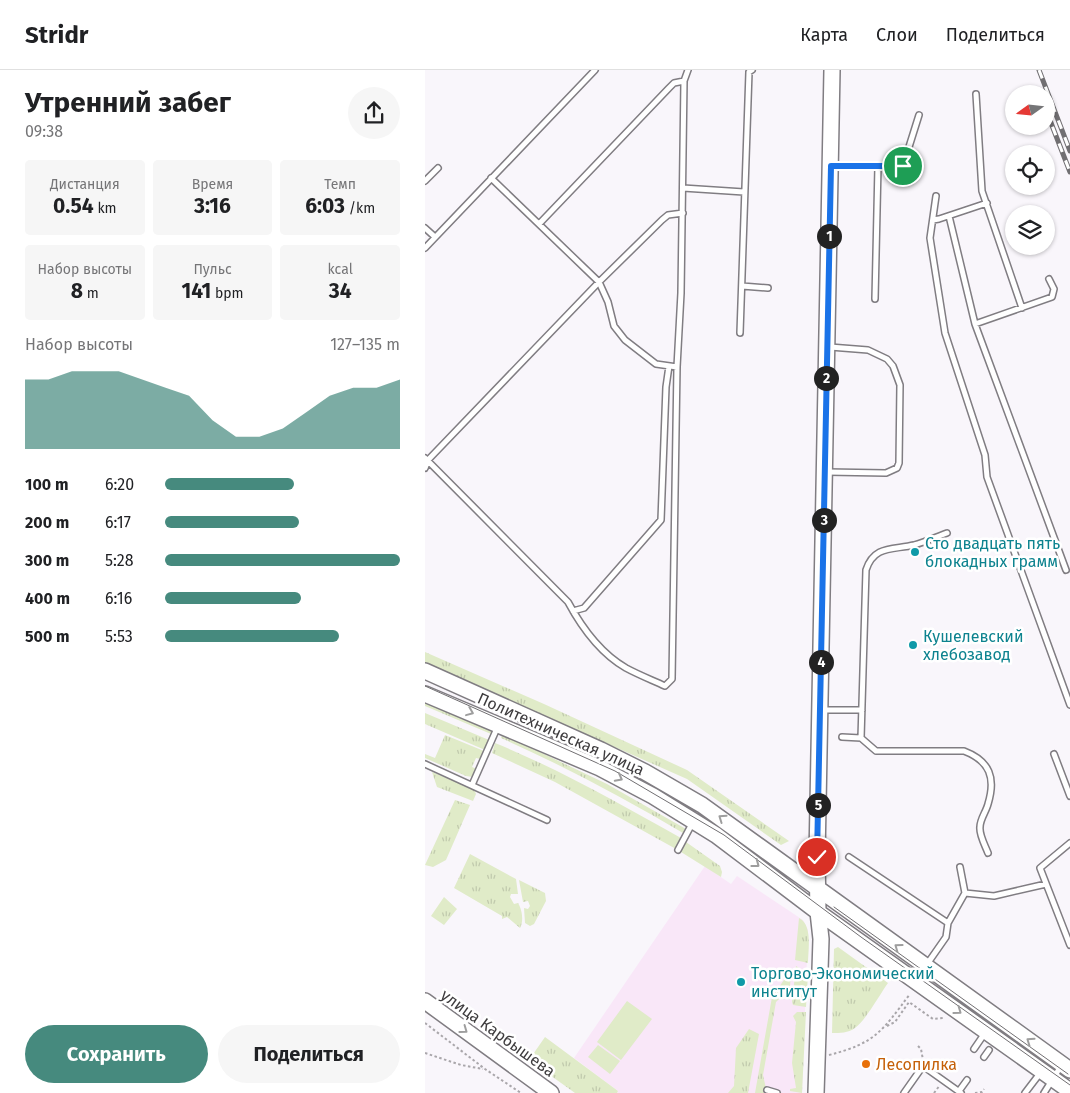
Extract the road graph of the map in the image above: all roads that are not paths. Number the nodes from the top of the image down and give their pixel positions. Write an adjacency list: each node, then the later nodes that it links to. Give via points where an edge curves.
1 (595, 70): 12 (lane)
2 (688, 70): 6 (lane)
3 (752, 70): 15 (lane, via 749,72)
4 (827, 70): 9 (main road)
5 (832, 70): 9 (main road)
6 (685, 81): 14 (lane); 21 (lane, via 669,88)
7 (976, 94): 17 (lane, via 982,191)
8 (919, 115): 10 (lane, via 903,166)
9 (828, 166): 10 (lane); 33 (main road)
10 (878, 166): 29 (lane)
11 (438, 168): 13 (lane)
12 (491, 178): 21 (lane); 23 (lane)
13 (425, 181)
14 (683, 188): 15 (lane); 18 (lane)
15 (744, 192): 27 (lane)
16 (936, 196): 20 (lane)
17 (987, 203): 19 (lane); 30 (lane)
18 (683, 213): 26 (lane, via 668,215); 35 (lane)
19 (949, 216): 20 (lane); 31 (lane)
20 (933, 220): 44 (lane, via 930,238 945,332 985,455 987,477)
21 (539, 224): 26 (lane)
22 (425, 228): 23 (lane)
23 (435, 237): 24 (lane)
24 (425, 248)
25 (1049, 279): 30 (lane, via 1054,289 1052,298)
26 (599, 282): 34 (lane, via 615,326 625,340 656,364); 36 (lane)
27 (742, 286): 28 (lane); 32 (lane)
28 (768, 288)
29 (875, 299)
30 (1023, 308): 31 (lane)
31 (975, 324): 40 (lane)
32 (741, 333)
33 (824, 347): 38 (main road); 38 (lane, via 868,350 887,359 893,366 900,385 899,463 897,468 886,473)
34 (669, 366): 35 (lane); 41 (lane, via 661,520 584,608)
35 (677, 367): 41 (lane, via 672,679 665,686 625,667 597,645)
36 (426, 459): 37 (lane); 41 (lane, via 568,602)
37 (425, 468)
38 (822, 472): 46 (main road)
39 (947, 532): 47 (lane, via 915,544 882,550 868,562)
40 (1066, 570)
41 (573, 611)
42 (425, 671): 63 (main road, Политехническая улица, one-way to 42, via 726,820 645,772)
43 (425, 694): 48 (main road, Политехническая улица, one-way to 48)
44 (1068, 694): 45 (lane)
45 (1070, 705)
46 (817, 709): 47 (lane); 63 (main road)
47 (862, 710): 50 (lane)
48 (499, 724): 53 (lane); 56 (main road, Политехническая улица, one-way to 56, via 600,768)
49 (842, 737): 50 (lane)
50 (861, 738): 59 (lane, via 876,751 964,751 977,756 986,766 992,785 979,828)
51 (1054, 754): 54 (lane)
52 (425, 764): 53 (lane)
53 (472, 785): 55 (lane)
54 (1070, 796)
55 (547, 820)
56 (693, 821): 58 (lane); 65 (main road, Политехническая улица, one-way to 65, via 747,857)
57 (1070, 843): 62 (lane, via 1040,868)
58 (679, 850)
59 (988, 853)
60 (849, 857): 66 (lane)
61 (960, 868): 64 (lane)
62 (1047, 884): 64 (lane, via 995,896); 67 (lane)
63 (814, 886): 65 (main road); 68 (main road, Политехническая улица, one-way to 63)
64 (965, 893): 66 (lane)
65 (818, 912): 69 (main road, Политехническая улица); 83 (main road, via 821,940)
66 (947, 923): 68 (lane, via 946,937)
67 (1070, 946)
68 (925, 967): 69 (lane); 75 (main road, Политехническая улица, one-way to 68)
69 (913, 987): 71 (main road, Политехническая улица, one-way to 71)
70 (425, 1001): 81 (main road, улица Карбышева, one-way to 81)
71 (986, 1032): 72 (lane); 76 (main road, Политехническая улица)
72 (974, 1049)
73 (989, 1050): 74 (lane)
74 (984, 1057)
75 (1066, 1067): 76 (lane)
76 (1047, 1075): 79 (main road, Политехническая улица); 85 (lane); 86 (lane)
77 (967, 1080): 80 (lane)
78 (767, 1090): 82 (lane)
79 (1070, 1091)
80 (960, 1092): 84 (lane, via 923,1066)
81 (551, 1093)
82 (777, 1093)
83 (816, 1093)
84 (904, 1093)
85 (1025, 1093)
86 (1044, 1093)

